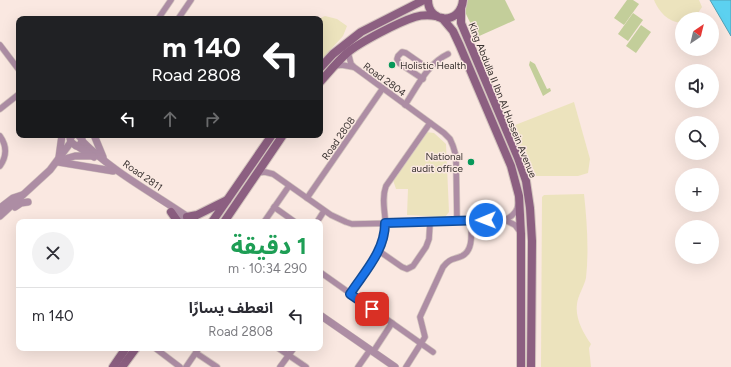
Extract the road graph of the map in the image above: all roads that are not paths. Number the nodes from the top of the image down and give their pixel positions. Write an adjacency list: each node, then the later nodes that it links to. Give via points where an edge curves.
1 (171, 0): 7 (street)
2 (191, 0): 8 (street)
3 (424, 0): 13 (main road, via 361,32)
4 (428, 0): 9 (main road, King Abdulla II Ibn Al Hussein Avenue, via 429,8)
5 (463, 0): 6 (main road, King Abdulla II Ibn Al Hussein Avenue)
6 (461, 9): 9 (main road, via 455,16); 88 (main road, King Abdulla II Ibn Al Hussein Avenue, via 461,23 525,175 528,190 532,241)
7 (160, 16)
8 (180, 16)
9 (439, 17): 11 (main road, via 426,14 414,17); 40 (main road, King Abdulla II Ibn Al Hussein Avenue, via 453,31 460,46 511,166)
10 (0, 45): 14 (street)
11 (348, 52): 15 (main road); 16 (street)
12 (448, 54): 17 (street, Road 2804)
13 (323, 65)
14 (16, 66)
15 (333, 66): 16 (street); 18 (main road)
16 (354, 67): 20 (street, Road 2804)
17 (429, 69): 19 (street, Road 2804); 19 (street, via 406,53 402,52 398,56 399,63)
18 (323, 78)
19 (422, 79): 22 (street, Road 2804)
20 (383, 88): 22 (street, Road 2804); 41 (street, Road 2808)
21 (16, 96): 23 (street)
22 (406, 105): 24 (street, Road 2804)
23 (1, 106)
24 (430, 123): 56 (street, Road 2804, via 450,139 456,156); 59 (street, via 386,186)
25 (0, 136): 35 (street, via 5,146 5,157)
26 (62, 138): 34 (street)
27 (95, 138): 32 (street)
28 (270, 138): 42 (main road)
29 (281, 138): 33 (main road)
30 (76, 139): 31 (street, Road 2811); 32 (street, Road 2811); 34 (street)
31 (93, 156): 34 (street, via 75,156); 36 (street, Road 2811)
32 (105, 160): 49 (street, Road 2811)
33 (266, 160): 37 (main road); 38 (street)
34 (58, 161): 36 (street); 46 (street, via 22,195 13,198)
35 (0, 166)
36 (113, 171): 47 (street, Road 2811)
37 (257, 173): 38 (street); 51 (main road)
38 (273, 174): 39 (street)
39 (289, 186): 41 (street); 44 (street)
40 (519, 196): 55 (street, via 518,209); 60 (main road, King Abdulla II Ibn Al Hussein Avenue)
41 (307, 198): 45 (street)
42 (228, 200): 49 (main road); 50 (main road)
43 (28, 202): 46 (street)
44 (274, 207): 52 (street); 53 (street)
45 (324, 211): 54 (street); 59 (street, via 352,224)
46 (1, 212)
47 (171, 212): 48 (main road); 49 (street, Road 2811)
48 (176, 219)
49 (186, 219)
50 (214, 219)
51 (227, 219)
52 (266, 219)
53 (291, 219)
54 (319, 219)
55 (505, 220): 57 (street); 60 (street, via 515,225)
56 (457, 221): 57 (street); 58 (street)
57 (471, 221): 66 (street, via 469,248 466,253 448,261 420,317 425,337)
58 (430, 222): 59 (street); 61 (street, via 428,245 410,268 402,267)
59 (385, 223): 61 (street, via 385,235)
60 (521, 234): 77 (main road, King Abdulla II Ibn Al Hussein Avenue)
61 (379, 251): 63 (street)
62 (323, 274): 63 (street)
63 (350, 294): 65 (street)
64 (323, 317): 74 (street)
65 (392, 323): 66 (street); 74 (street)
66 (422, 344): 75 (street); 87 (street)
67 (124, 351): 78 (main road)
68 (134, 351): 79 (main road)
69 (159, 351): 80 (street)
70 (197, 351): 81 (street)
71 (199, 351): 82 (street)
72 (283, 351): 76 (street)
73 (292, 351): 76 (street)
74 (371, 351): 85 (street); 86 (street)
75 (433, 352)
76 (289, 355): 83 (street); 84 (street)
77 (521, 366)
78 (113, 367)
79 (122, 367)
80 (180, 367)
81 (186, 367)
82 (217, 367)
83 (280, 367)
84 (306, 367)
85 (358, 367)
86 (394, 367)
87 (406, 367)
88 (531, 367)

